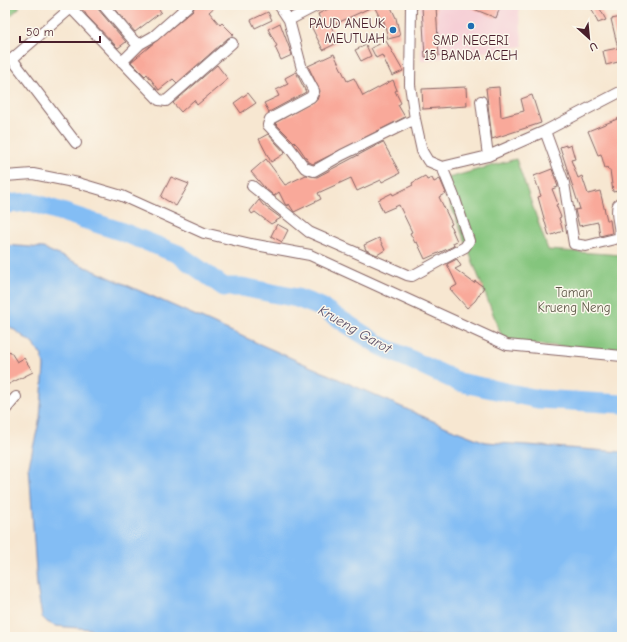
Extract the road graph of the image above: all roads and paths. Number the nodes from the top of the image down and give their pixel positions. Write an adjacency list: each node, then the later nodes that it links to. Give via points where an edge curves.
1 (103, 5): 9 (street, via 134,41)
2 (189, 5): 9 (street, via 154,36)
3 (279, 5): 7 (street)
4 (318, 5): 7 (street)
5 (411, 5): 13 (street, via 410,85)
6 (70, 6): 10 (street); 15 (street, via 12,58)
7 (289, 20): 13 (street, via 302,69 314,91 310,97 270,119 268,125 305,168 314,171)
8 (232, 43): 10 (street, via 166,101 159,100)
9 (140, 44): 10 (street)
10 (122, 62)
11 (622, 91): 14 (street)
12 (481, 102): 16 (street)
13 (416, 119): 17 (street, via 422,152 428,162)
14 (545, 131): 16 (street); 20 (street, via 564,183 574,244 586,246 619,238 616,209)
15 (76, 143)
16 (488, 156): 17 (street)
17 (442, 167): 19 (street, via 456,199 469,241 465,246 412,276 309,232)
18 (5, 176): 21 (street, via 33,174 78,183 122,196 204,233 310,255 507,345)
19 (252, 186)
20 (622, 202)
21 (622, 356)
22 (16, 397): 23 (street)
23 (5, 410)

